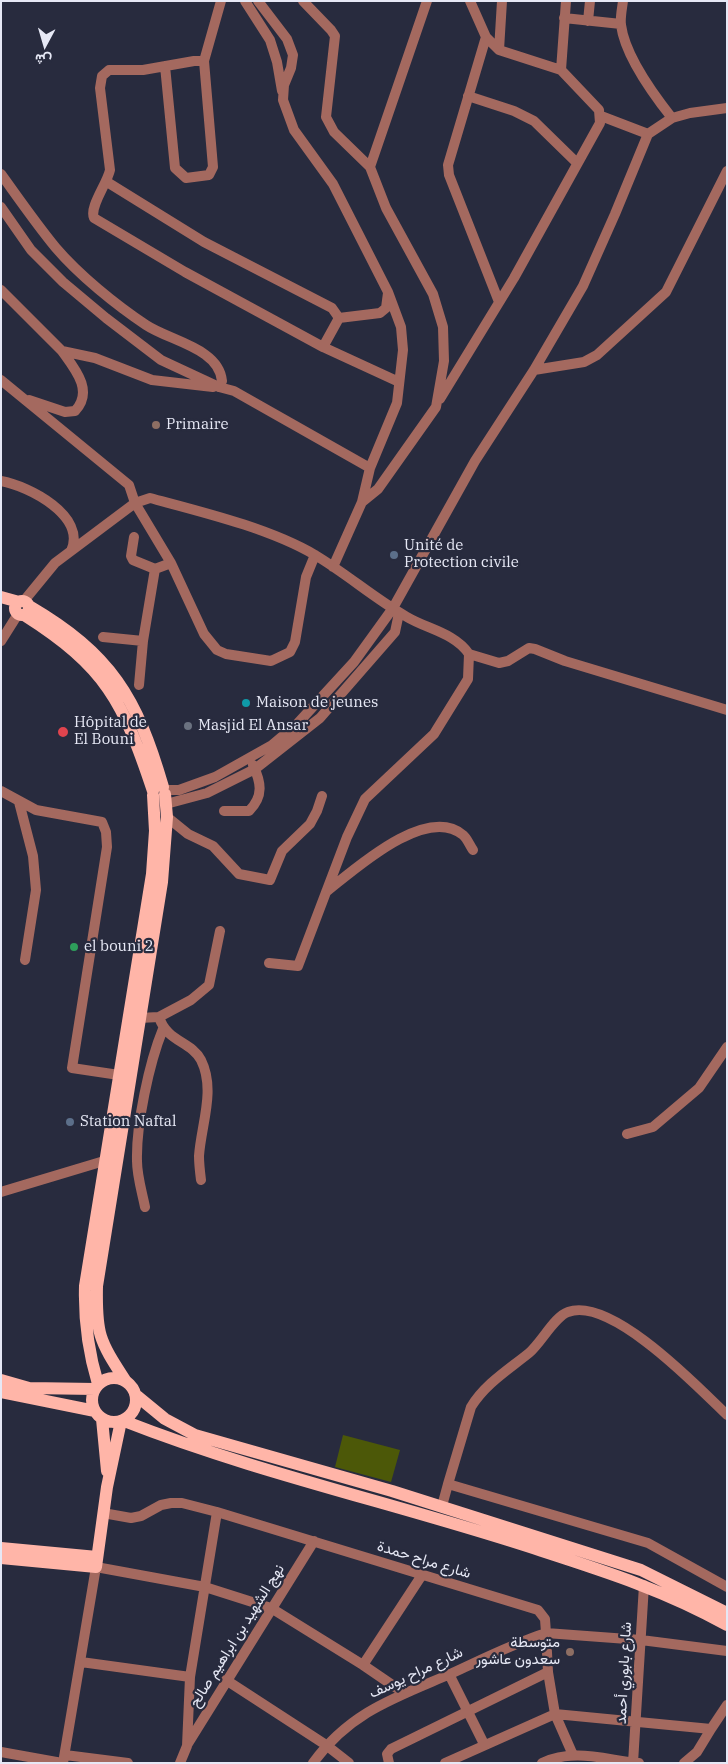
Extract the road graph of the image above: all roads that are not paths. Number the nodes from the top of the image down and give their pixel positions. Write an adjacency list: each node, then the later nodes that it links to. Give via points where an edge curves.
1 (221, 1): 16 (street)
2 (245, 1): 20 (street, via 270,40)
3 (258, 1): 20 (street, via 287,39 293,55)
4 (304, 1): 26 (street, via 335,36 326,117 334,132)
5 (427, 1): 26 (street)
6 (470, 1): 14 (street)
7 (502, 1): 15 (street)
8 (566, 1): 11 (street)
9 (590, 1): 12 (street)
10 (623, 1): 13 (street)
11 (564, 18): 12 (street); 18 (street)
12 (588, 21): 13 (street)
13 (621, 24): 23 (street, via 628,46 652,92)
14 (486, 37): 15 (street); 19 (street)
15 (499, 50): 18 (street)
16 (204, 61): 17 (street); 17 (street, via 213,167 209,176 202,177 186,178 175,168)
17 (165, 66): 29 (street, via 109,70 102,76 100,88 110,170)
18 (561, 70): 22 (street, via 599,110)
19 (468, 96): 25 (street, via 534,121); 33 (street, via 450,154 449,175)
20 (283, 100): 32 (street, via 294,130 333,184)
21 (727, 108): 23 (street)
22 (600, 116): 24 (street); 25 (street, via 600,123)
23 (672, 118): 24 (street)
24 (648, 134): 37 (street, via 583,286)
25 (577, 163): 33 (street)
26 (370, 168): 42 (street, via 386,208 433,294 443,327 444,361)
27 (727, 171): 37 (street, via 666,292 597,355 584,362)
28 (1, 174): 40 (street, via 56,248 76,268 146,325 198,350 217,364 222,381)
29 (107, 182): 34 (street, via 204,242 332,308); 35 (street, via 93,208 94,218)
30 (1, 207): 40 (street, via 31,250 63,282 161,360)
31 (1, 290): 36 (street)
32 (388, 292): 34 (street, via 386,308 380,313); 39 (street, via 401,327)
33 (499, 302): 42 (street)
34 (339, 318): 35 (street)
35 (323, 347): 39 (street)
36 (62, 351): 40 (street, via 94,358 152,380); 41 (street, via 81,376 84,392 81,405 75,411 65,412)
37 (534, 370): 58 (street, via 475,461)
38 (1, 380): 41 (street)
39 (399, 382): 43 (street, via 398,403)
40 (219, 387): 43 (street, via 234,391)
41 (23, 398): 46 (street, via 129,485)
42 (436, 407): 45 (street, via 378,489)
43 (370, 468): 45 (street)
44 (1, 481): 47 (street, via 37,493 63,516)
45 (362, 502): 53 (street)
46 (135, 504): 48 (street); 51 (street, via 156,499 252,528); 52 (street)
47 (73, 531): 48 (street); 50 (street)
48 (91, 537): 50 (street)
49 (134, 537): 54 (street, via 133,560)
50 (71, 551): 57 (street, via 55,563)
51 (315, 555): 52 (street, via 306,577 295,642 290,652 272,661 226,654 210,643); 53 (street)
52 (171, 563): 54 (street)
53 (333, 567): 58 (street)
54 (154, 569): 63 (street)
55 (1, 597): 57 (main road)
56 (1, 606): 57 (main road)
57 (21, 608): 62 (street); 71 (main road, via 80,655 110,690)
58 (396, 610): 59 (street); 60 (street); 67 (street, via 298,723 272,745)
59 (414, 621): 60 (street); 64 (street, via 453,638)
60 (395, 632): 68 (street, via 320,718)
61 (103, 638): 63 (street)
62 (1, 641)
63 (142, 641): 65 (street)
64 (469, 654): 66 (street, via 499,662 535,648 565,661); 75 (street, via 468,679 434,734 366,799)
65 (139, 685)
66 (727, 710)
67 (249, 758): 68 (street); 71 (street, via 215,777)
68 (255, 769): 71 (street, via 207,793); 73 (street, via 260,788 258,802 249,811)
69 (1, 791): 72 (street)
70 (322, 796): 71 (street, via 310,824 282,852 270,880 239,874 213,846 188,834)
71 (162, 797): 80 (main road, via 162,882); 83 (main road)
72 (19, 802): 77 (street, via 33,856 36,890); 83 (street, via 36,810 102,822 106,832 98,914 72,1068)
73 (224, 811)
74 (473, 850): 75 (street, via 463,834 450,829 412,831 378,851)
75 (324, 893): 78 (street, via 298,966)
76 (220, 931): 79 (street, via 209,985)
77 (25, 960)
78 (269, 963)
79 (159, 1017): 80 (street); 81 (street)
80 (139, 1018): 90 (main road, via 97,1286 99,1334)
81 (163, 1029): 86 (street, via 201,1059 206,1077 207,1096 199,1156); 88 (street, via 154,1050 140,1127 137,1162)
82 (727, 1047): 84 (street, via 699,1088 653,1127)
83 (119, 1076): 85 (main road)
84 (627, 1134)
85 (104, 1161): 87 (street); 91 (main road, via 85,1286 84,1314)
86 (201, 1180)
87 (1, 1192)
88 (145, 1207)
89 (1, 1380): 91 (main road, via 29,1388)
90 (124, 1380): 91 (main road, via 111,1378); 93 (main road)
91 (97, 1387): 94 (main road, via 92,1400)
92 (1, 1392): 94 (main road)
93 (137, 1396): 96 (main road, via 133,1413); 99 (main road, via 165,1419 194,1435)
94 (98, 1415): 96 (main road, via 111,1422); 98 (main road, via 107,1453)
95 (727, 1415): 97 (street, via 637,1335 596,1313 568,1312 530,1351 477,1397 471,1407)
96 (122, 1421): 98 (main road); 107 (main road, via 181,1443 481,1531)
97 (448, 1484): 99 (street); 109 (street, via 648,1543)
98 (107, 1487): 101 (main road)
99 (442, 1506): 111 (main road, via 641,1570)
100 (218, 1512): 101 (street, شارع مراح حمدة, via 171,1503 132,1518); 102 (street, شارع مراح حمدة); 108 (street)
101 (103, 1513): 105 (main road)
102 (314, 1541): 106 (street, شارع مراح حمدة); 110 (street, نهج الشهيد بن ابراهيم صالح)
103 (1, 1548): 105 (main road)
104 (1, 1558): 105 (main road)
105 (96, 1562): 108 (street); 116 (street)
106 (422, 1575): 113 (street, شارع مراح حمدة, via 538,1610 545,1619); 117 (street)
107 (644, 1584): 112 (main road); 114 (street, شارع بابوري أحمد)
108 (204, 1587): 110 (street); 120 (street)
109 (727, 1588)
110 (271, 1608): 117 (street); 121 (street, نهج الشهيد بن ابراهيم صالح)
111 (727, 1613)
112 (727, 1625)
113 (546, 1632): 114 (street); 118 (street); 119 (street, شارع مراح يوسف)
114 (641, 1640): 115 (street); 126 (street, شارع بابوري أحمد)
115 (727, 1651)
116 (81, 1662): 120 (street); 134 (street)
117 (363, 1665): 122 (street)
118 (548, 1672): 124 (street); 125 (street)
119 (449, 1674): 122 (street, شارع مراح يوسف); 124 (street)
120 (190, 1677): 130 (street)
121 (226, 1680): 129 (street); 130 (street, نهج الشهيد بن ابراهيم صالح)
122 (404, 1693): 129 (street, شارع مراح يوسف, via 357,1717)
123 (727, 1705): 127 (street)
124 (468, 1710): 128 (street); 140 (street, via 391,1749 387,1754)
125 (555, 1714): 126 (street); 128 (street); 133 (street)
126 (638, 1722): 127 (street); 135 (street, شارع بابوري أحمد)
127 (712, 1729): 132 (street)
128 (484, 1744): 141 (street)
129 (326, 1745): 138 (street, شارع مراح يوسف); 139 (street)
130 (187, 1746): 137 (street)
131 (1, 1752): 134 (street)
132 (697, 1752): 144 (street); 145 (street)
133 (572, 1759): 135 (street, via 584,1755); 142 (street, via 554,1758)
134 (63, 1760): 136 (street)
135 (633, 1762): 143 (street)
136 (128, 1763)
137 (180, 1763)
138 (313, 1763)
139 (349, 1763)
140 (389, 1763)
141 (445, 1763)
142 (542, 1763)
143 (640, 1763)
144 (684, 1763)
145 (699, 1763)

